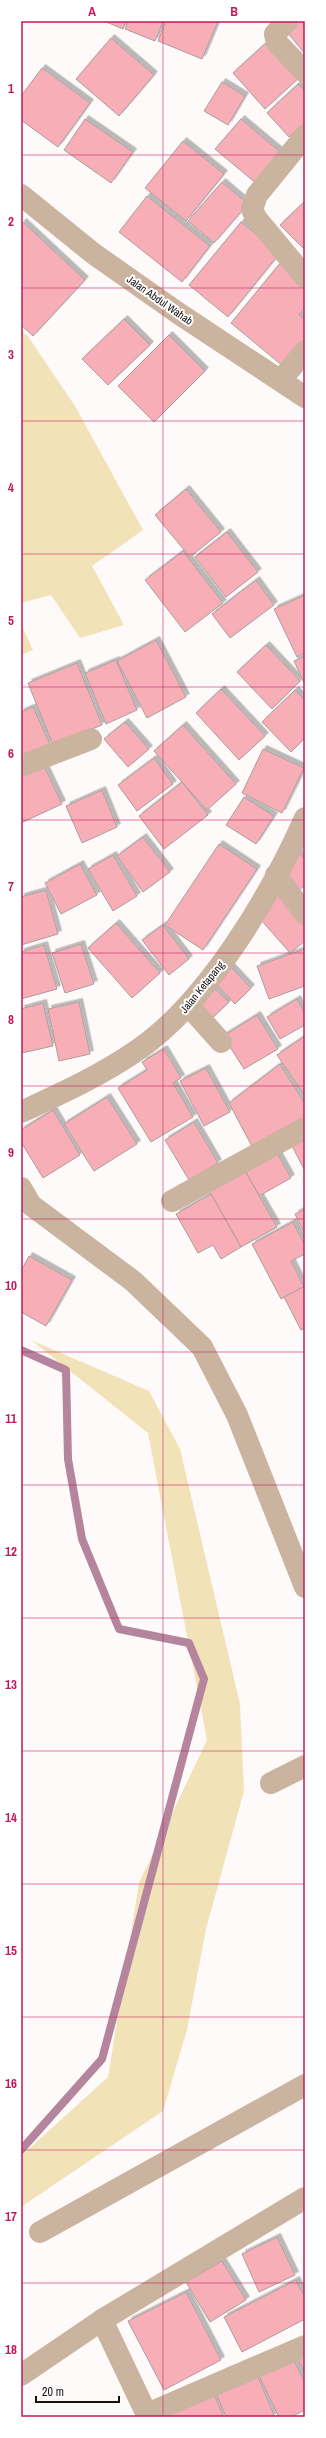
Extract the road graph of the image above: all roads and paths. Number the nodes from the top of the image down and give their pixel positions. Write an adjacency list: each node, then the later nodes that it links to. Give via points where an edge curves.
1 (287, 21): 2 (street, via 275,34 277,42)
2 (305, 72)
3 (305, 136): 5 (street, via 257,195 252,209 256,218)
4 (21, 196): 7 (street, Jalan Abdul Wahab, via 178,313)
5 (305, 277)
6 (305, 351): 7 (street)
7 (281, 380): 8 (street, Jalan Abdul Wahab)
8 (305, 397)
9 (92, 740): 10 (street)
10 (21, 766)
11 (305, 818): 12 (street, Jalan Ketapang)
12 (276, 875): 13 (street); 14 (street, Jalan Ketapang, via 232,947)
13 (305, 914)
14 (189, 1006): 15 (street); 16 (street, Jalan Ketapang, via 140,1049 94,1078)
15 (221, 1042)
16 (21, 1112)
17 (305, 1128): 19 (street)
18 (21, 1188): 20 (street, via 31,1205 133,1281 202,1347 237,1415)
19 (172, 1201)
20 (305, 1587)
21 (305, 1766): 22 (street)
22 (271, 1783)
23 (305, 2086): 25 (street)
24 (305, 2198): 26 (street)
25 (40, 2232)
26 (102, 2320): 28 (street); 29 (street)
27 (305, 2346): 29 (street)
28 (21, 2375)
29 (147, 2415)

